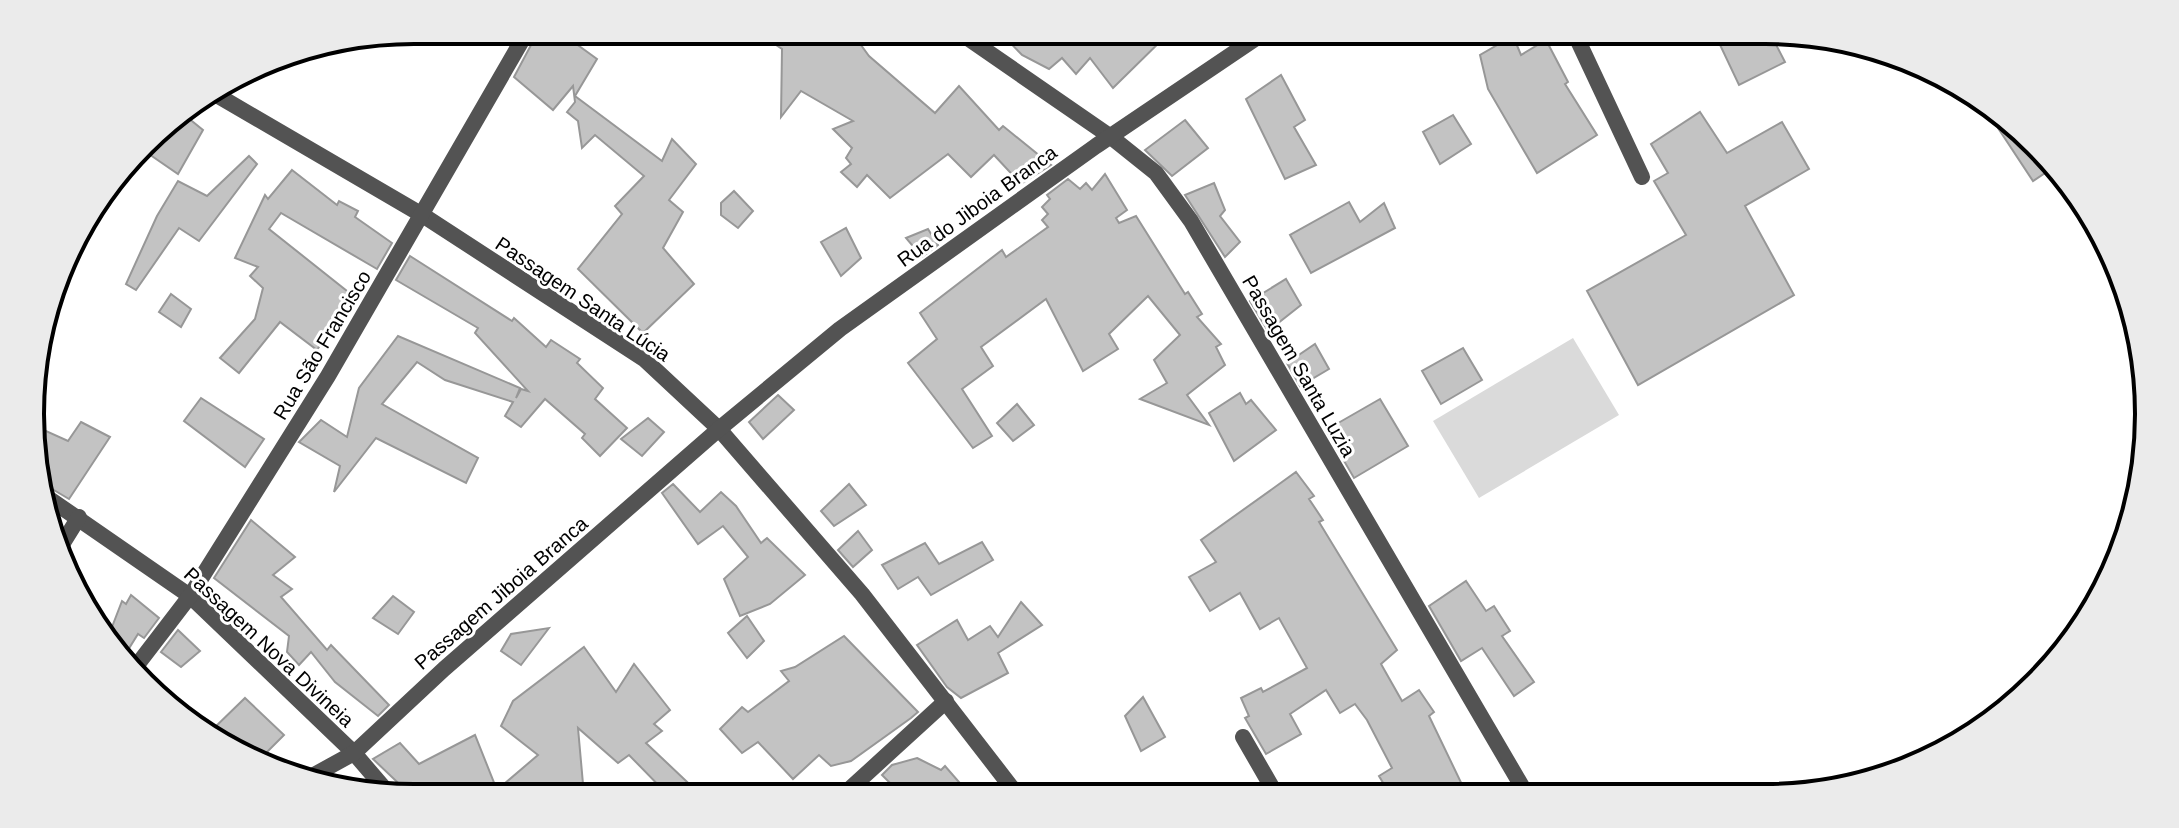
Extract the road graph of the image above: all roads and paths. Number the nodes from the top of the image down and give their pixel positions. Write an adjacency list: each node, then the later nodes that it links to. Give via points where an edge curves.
1 (520, 44): 8 (street, Rua São Francisco)
2 (976, 44): 6 (street, Passagem Santa Luzia)
3 (1247, 44): 6 (street, Rua do Jiboia Branca)
4 (1580, 44): 7 (street)
5 (222, 98): 8 (street, Passagem Santa Lúcia)
6 (1111, 137): 9 (street, Rua do Jiboia Branca, via 840,329); 23 (street, Passagem Santa Luzia, via 1156,173 1191,221)
7 (1642, 177)
8 (424, 216): 9 (street, Passagem Santa Lúcia, via 644,359); 13 (street, Rua São Francisco)
9 (719, 429): 15 (street, Passagem Santa Lúcia, via 862,594); 17 (street, Passagem Jiboia Branca)
10 (55, 502): 11 (street, Passagem Nova Divineia)
11 (79, 517): 12 (street); 13 (street, Passagem Nova Divineia)
12 (66, 538)
13 (190, 596): 14 (street, Rua São Francisco); 17 (street, Passagem Nova Divineia)
14 (139, 662)
15 (946, 701): 20 (street); 21 (street, Passagem Santa Lúcia)
16 (1243, 737): 22 (street)
17 (354, 753): 18 (street, Passagem Jiboia Branca); 19 (street, Passagem Nova Divineia)
18 (320, 772)
19 (379, 782)
20 (855, 784)
21 (1009, 784)
22 (1270, 784)
23 (1521, 784)

